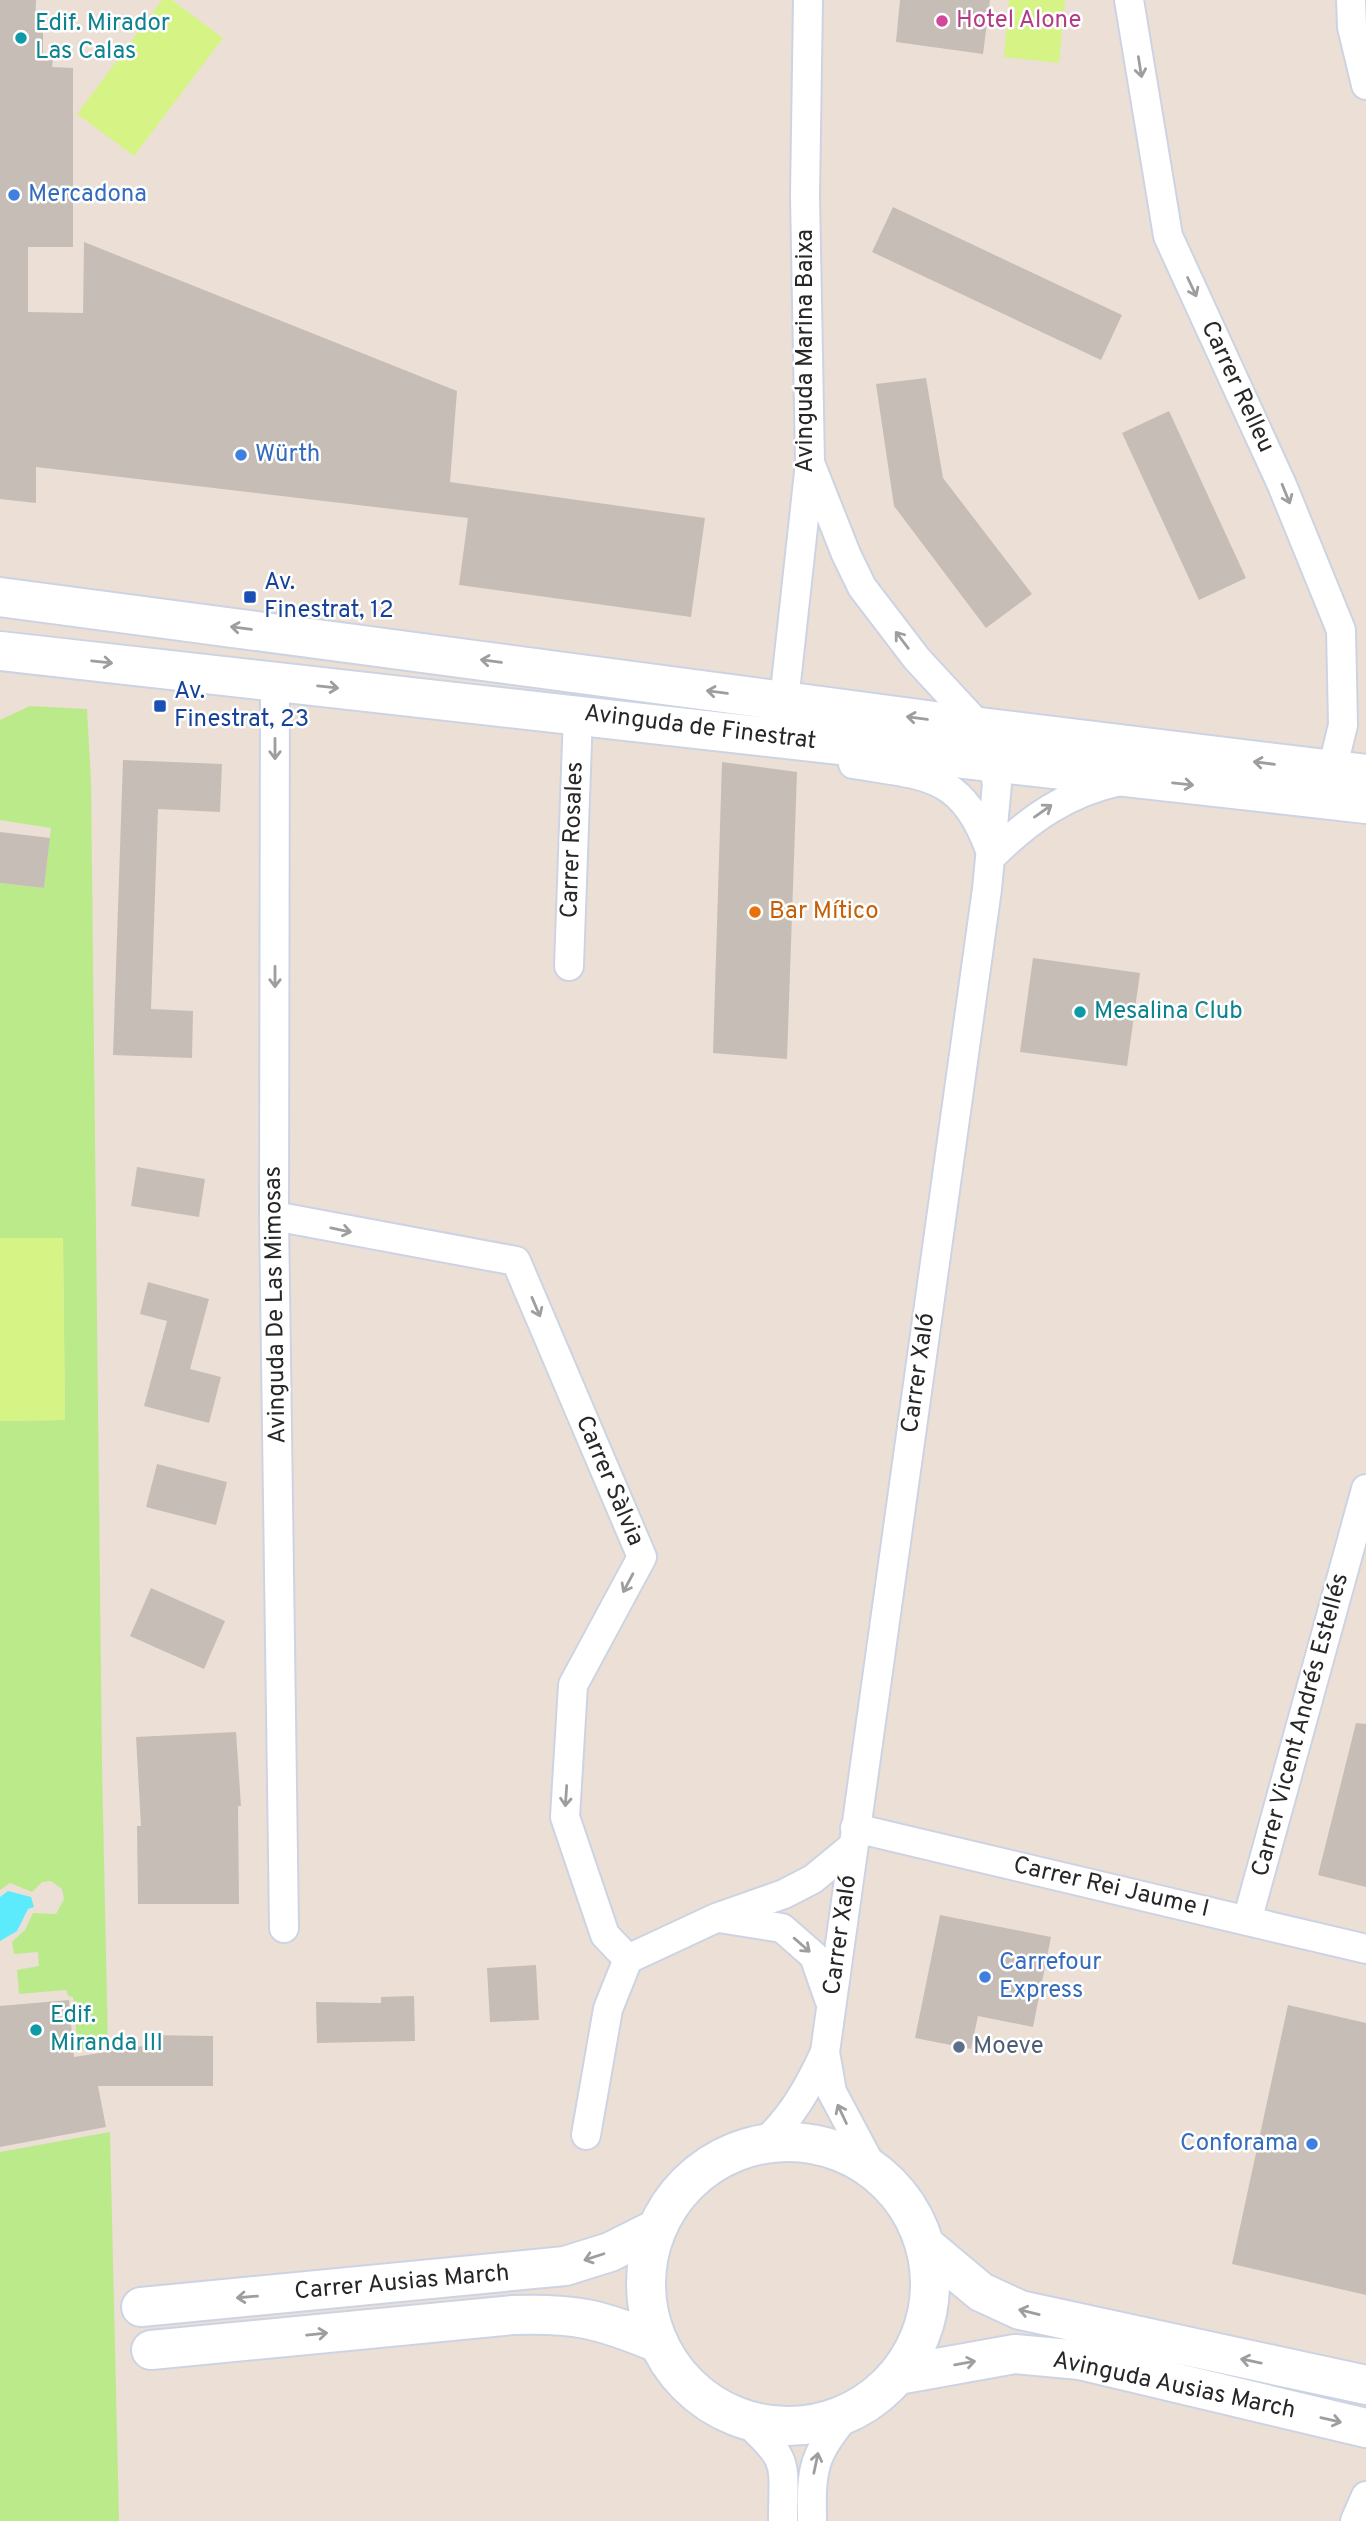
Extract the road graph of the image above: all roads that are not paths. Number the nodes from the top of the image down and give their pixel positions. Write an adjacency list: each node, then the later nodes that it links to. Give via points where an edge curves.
1 (808, 0): 5 (street, Avinguda Marina Baixa, via 805,195)
2 (1129, 0): 14 (street, Carrer Relleu, one-way to 14, via 1168,236 1282,485 1341,630)
3 (1351, 0): 4 (street, via 1352,27)
4 (1366, 85)
5 (810, 463): 9 (street, Avinguda Marina Baixa); 13 (street, one-way to 5, via 862,587)
6 (0, 597): 9 (main road, Avinguda de Finestrat, one-way to 6)
7 (17, 653): 8 (main road, Avinguda de Finestrat, one-way to 8)
8 (275, 681): 10 (main road, Avinguda de Finestrat, one-way to 10); 20 (street, Avinguda De Las Mimosas, one-way to 20)
9 (784, 701): 11 (street, Avinguda de Finestrat, via 774,716); 12 (street, Avinguda de Finestrat, via 790,714); 13 (main road, Avinguda de Finestrat, one-way to 9)
10 (578, 714): 11 (main road, Avinguda de Finestrat); 19 (street, Carrer Rosales)
11 (726, 731): 12 (main road, Avinguda de Finestrat); 17 (street, via 767,747 930,777 951,789)
12 (836, 744): 13 (main road, Avinguda de Finestrat)
13 (986, 744): 14 (main road, Avinguda de Finestrat, one-way to 13, via 1035,734); 15 (main road, Avinguda de Finestrat); 17 (street, via 974,790); 18 (street, Carrer Xaló, via 997,784)
14 (1349, 772)
15 (1131, 779): 16 (main road, Avinguda de Finestrat, one-way to 16); 18 (street, one-way to 15, via 1017,830 1052,805 1099,785)
16 (1366, 804)
17 (978, 819): 18 (street)
18 (992, 856): 22 (street, Carrer Xaló)
19 (569, 966)
20 (274, 1216): 25 (street, Avinguda De Las Mimosas); 27 (street, Carrer Sàlvia, one-way to 27, via 516,1261 642,1557 573,1685 565,1816 605,1935)
21 (1366, 1489): 24 (street, Carrer Vicent Andrés Estellés)
22 (854, 1837): 23 (street, via 813,1879); 24 (street, Carrer Rei Jaume I); 28 (street, Carrer Xaló)
23 (716, 1918): 27 (street); 28 (street, one-way to 28, via 782,1928 814,1956)
24 (1247, 1921): 26 (street, Carrer Rei Jaume I)
25 (284, 1928)
26 (1366, 1949)
27 (628, 1959): 30 (street, via 608,2009)
28 (831, 2005): 29 (street, Carrer Xaló)
29 (825, 2052): 31 (street, Carrer Xaló, via 800,2103); 32 (street, Carrer Xaló, one-way to 29, via 832,2092)
30 (586, 2135)
31 (762, 2145): 32 (main road, via 801,2143 839,2152); 33 (main road, via 728,2155 698,2174 674,2199)
32 (874, 2171): 34 (main road, via 897,2192)
33 (656, 2230): 35 (main road, Carrer Ausias March, one-way to 35, via 610,2252 565,2266); 36 (main road, via 646,2286 649,2315)
34 (926, 2246): 38 (main road, via 931,2280 928,2314 916,2347); 39 (main road, Avinguda Ausias March, one-way to 34, via 1020,2310 981,2292)
35 (141, 2307)
36 (659, 2343): 37 (main road, Carrer Ausias March, one-way to 36, via 559,2314 585,2316); 41 (main road, via 694,2390 718,2408)
37 (151, 2350)
38 (898, 2375): 40 (main road, via 875,2398); 42 (main road, Avinguda Ausias March, one-way to 42, via 1014,2354 1080,2360)
39 (1366, 2385)
40 (847, 2414): 41 (main road, via 814,2424 779,2426); 45 (street, one-way to 40, via 814,2465 820,2447)
41 (744, 2419): 44 (street, via 775,2448 784,2465)
42 (1366, 2428)
43 (1366, 2496): 46 (street)
44 (783, 2521)
45 (811, 2521)
46 (1355, 2521)

